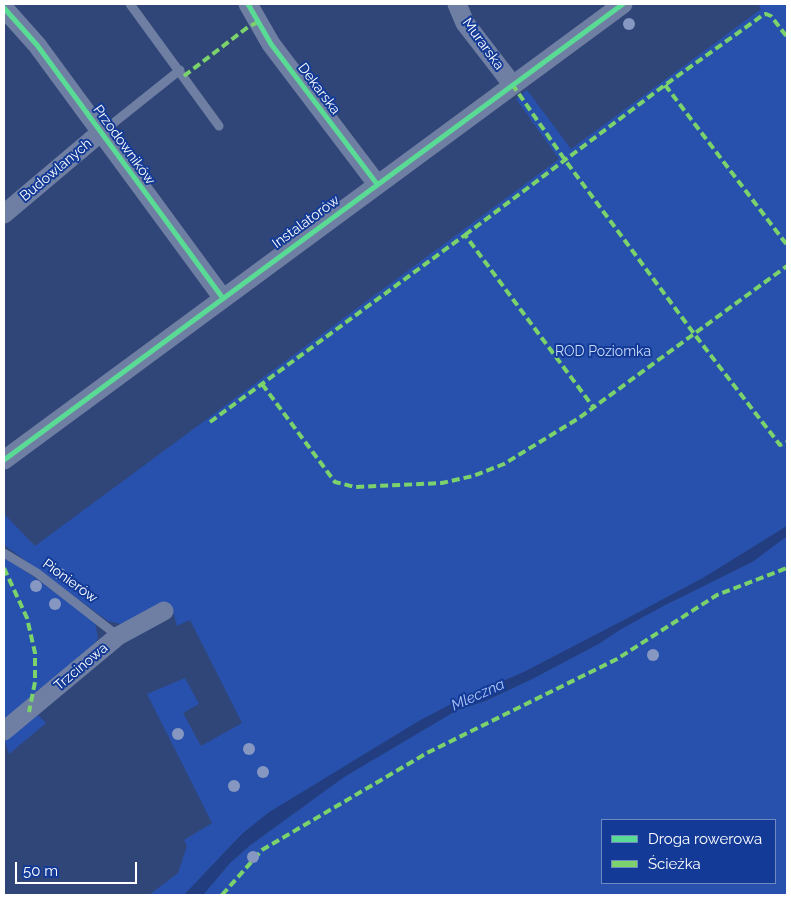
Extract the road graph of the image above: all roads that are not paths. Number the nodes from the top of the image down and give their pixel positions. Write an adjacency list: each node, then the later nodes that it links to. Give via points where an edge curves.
1 (130, 4): 6 (lane)
2 (248, 4): 10 (street, Dekarska, via 271,44)
3 (457, 4): 7 (street, Murarska, via 465,22)
4 (623, 4): 7 (street, Instalatorów)
5 (4, 8): 9 (street, Przodowników, via 37,45)
6 (180, 70): 8 (lane); 9 (lane, Budowlanych)
7 (512, 84): 10 (street, Instalatorów)
8 (219, 126)
9 (100, 133): 11 (street, Budowlanych); 12 (street, Przodowników)
10 (377, 184): 12 (street, Instalatorów)
11 (4, 214)
12 (222, 297): 13 (street, Instalatorów)
13 (4, 460)
14 (4, 553): 16 (lane, Pionierów, via 37,573)
15 (164, 611): 16 (street, Trzcinowa)
16 (118, 636): 17 (street, Trzcinowa)
17 (4, 731)

